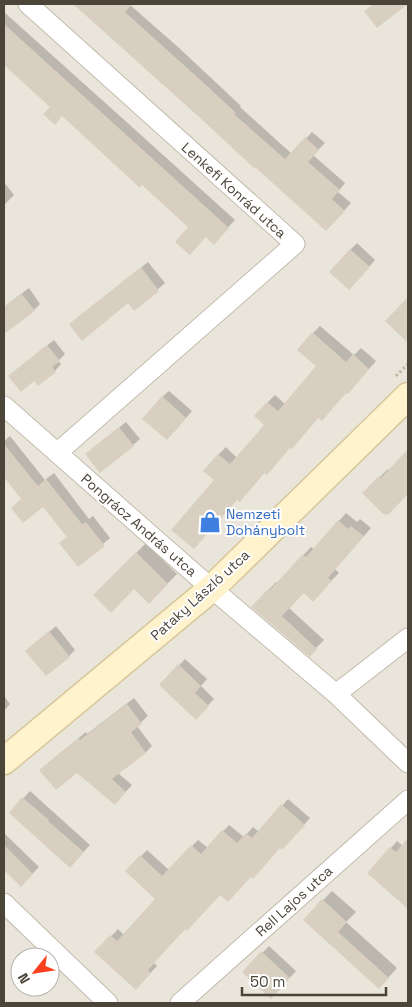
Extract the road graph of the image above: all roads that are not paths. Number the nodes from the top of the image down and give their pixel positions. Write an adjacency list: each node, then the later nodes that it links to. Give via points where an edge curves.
1 (28, 4): 4 (street, Lenkefi Konrád utca, via 295,244)
2 (401, 387): 5 (street, Pataky László utca)
3 (4, 406): 4 (street, Pongrácz András utca)
4 (57, 453): 5 (street, Pongrácz András utca)
5 (212, 588): 7 (street, Pongrácz András utca); 8 (street, Pataky László utca)
6 (408, 638): 7 (street)
7 (336, 694): 9 (street, Pongrácz András utca)
8 (4, 761)
9 (408, 763)
10 (408, 800): 13 (street, Rell Lajos utca)
11 (4, 903): 12 (street)
12 (108, 1003)
13 (180, 1003)

